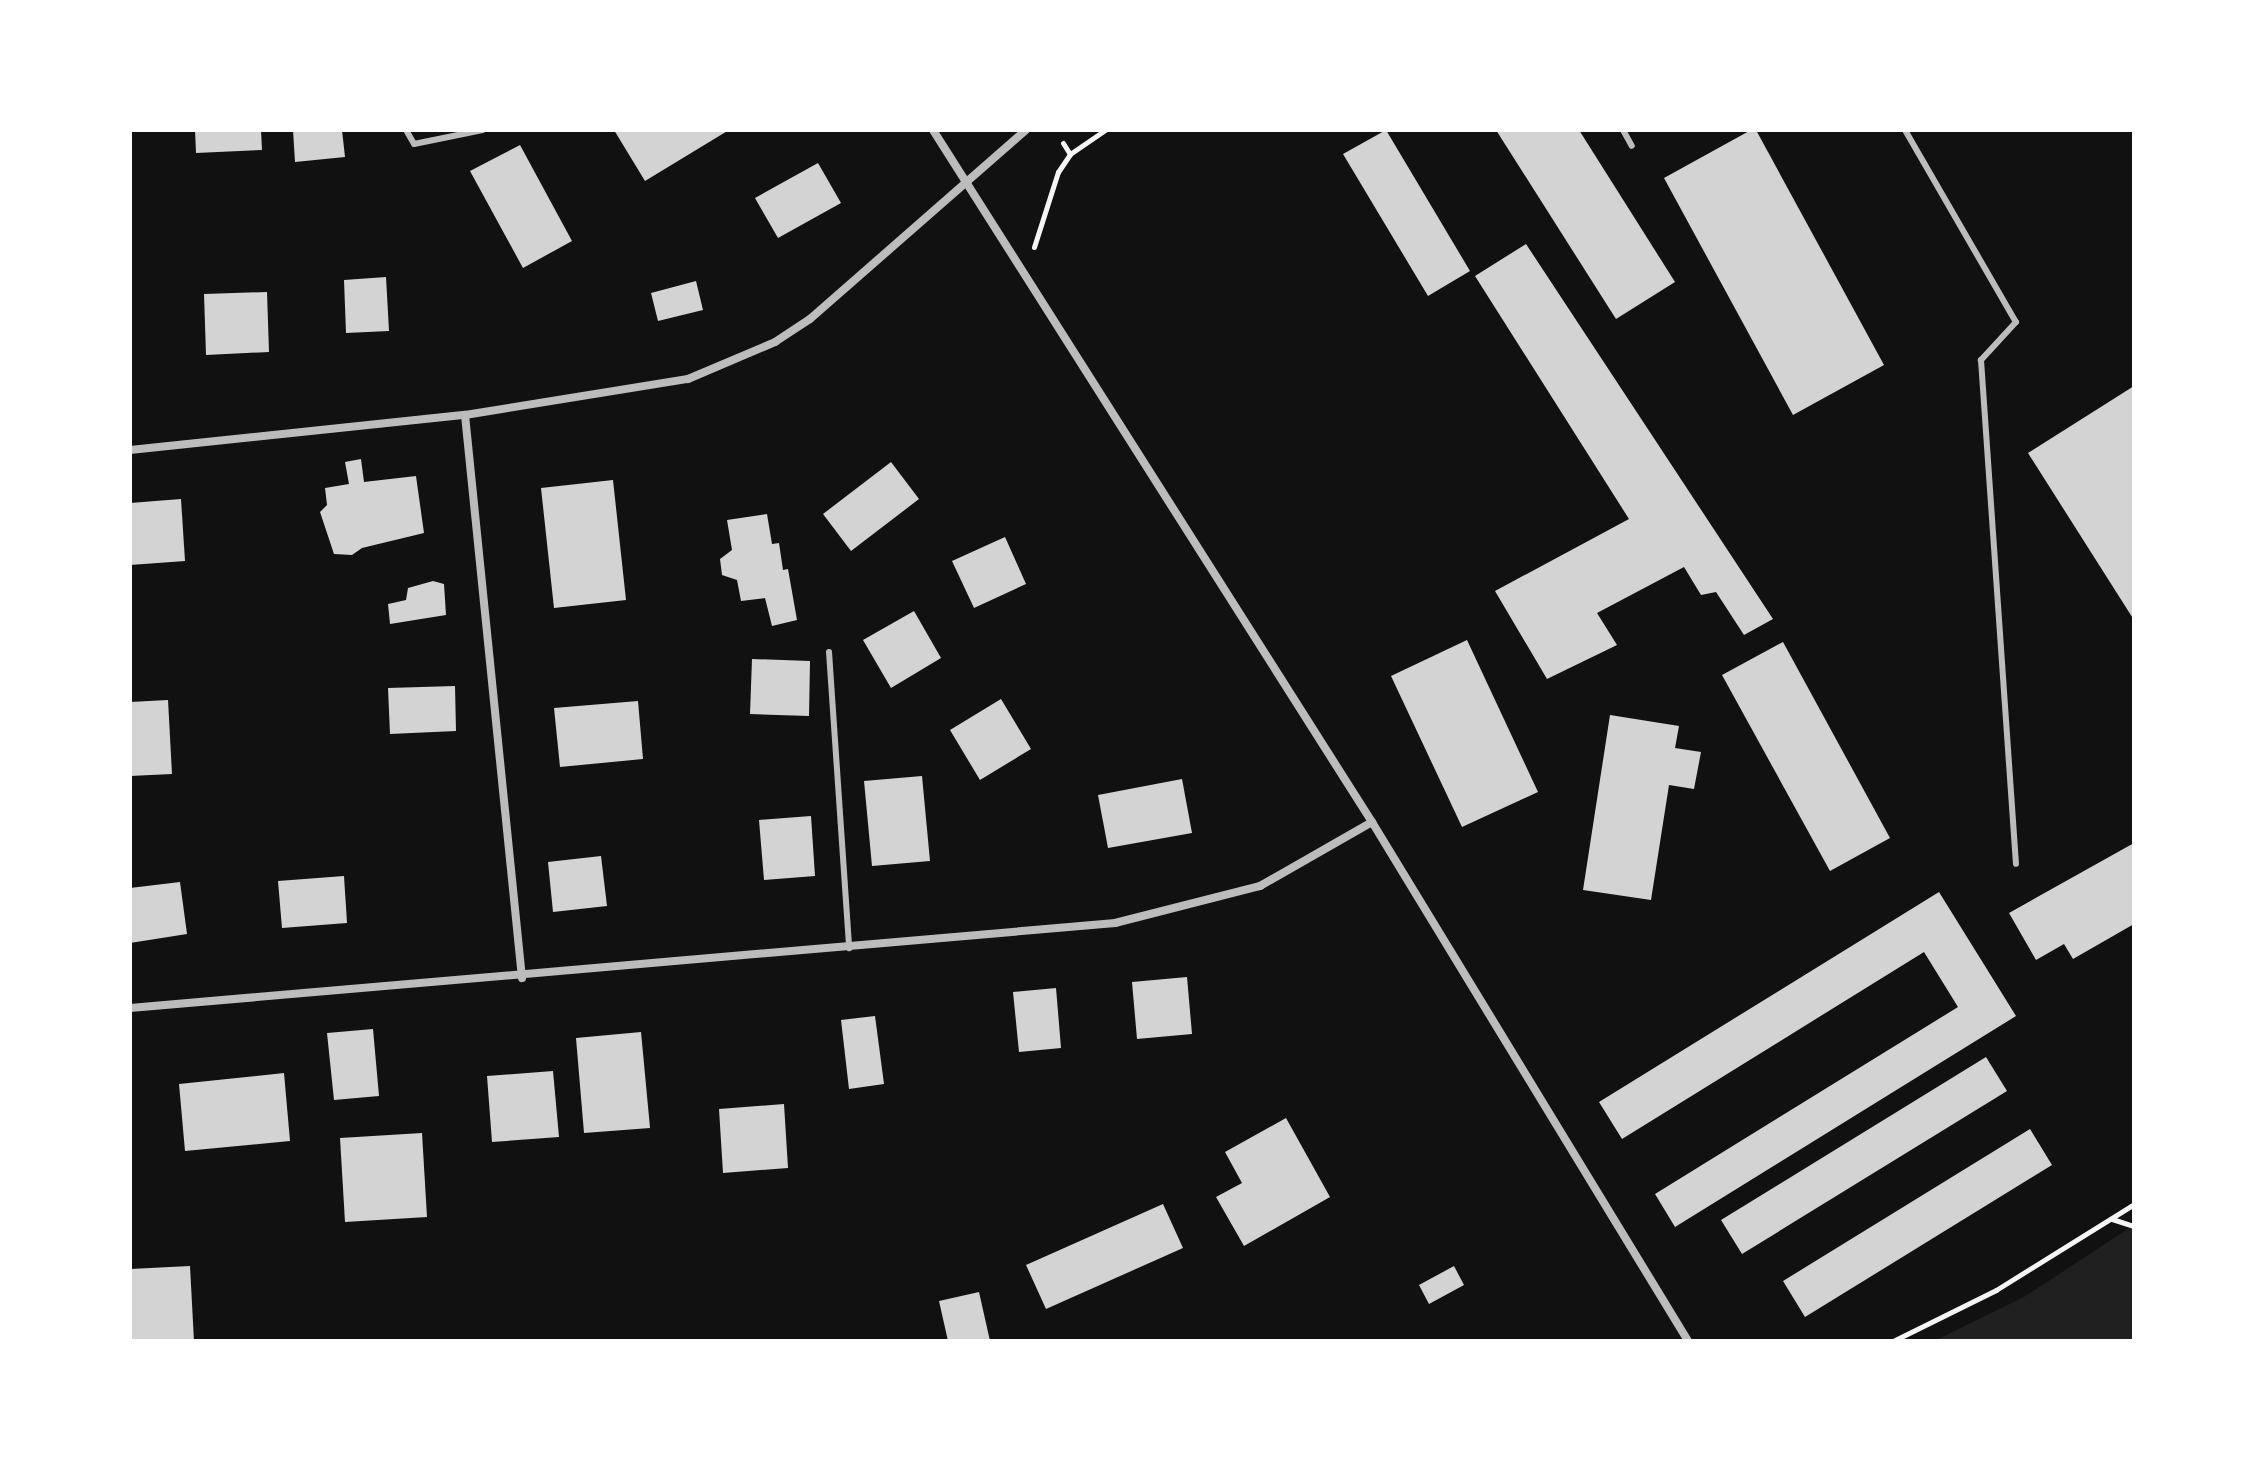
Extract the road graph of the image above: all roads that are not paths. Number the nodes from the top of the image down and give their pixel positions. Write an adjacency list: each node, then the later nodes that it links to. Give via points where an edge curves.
1 (406, 130): 2 (lane, via 414,144)
2 (483, 130)
3 (933, 130): 8 (street)
4 (1026, 130): 8 (street)
5 (1623, 130): 7 (lane)
6 (1905, 130): 13 (lane, via 2016,322 1981,360)
7 (1632, 146)
8 (967, 184): 9 (street, via 810,319 733,362 636,390); 12 (street)
9 (465, 415): 10 (street); 15 (street)
10 (130, 450)
11 (829, 652): 14 (lane)
12 (1372, 822): 14 (street, via 1260,886 1115,923); 17 (street)
13 (2016, 864)
14 (849, 948): 15 (street)
15 (522, 978): 16 (street)
16 (130, 1008)
17 (1688, 1341)

